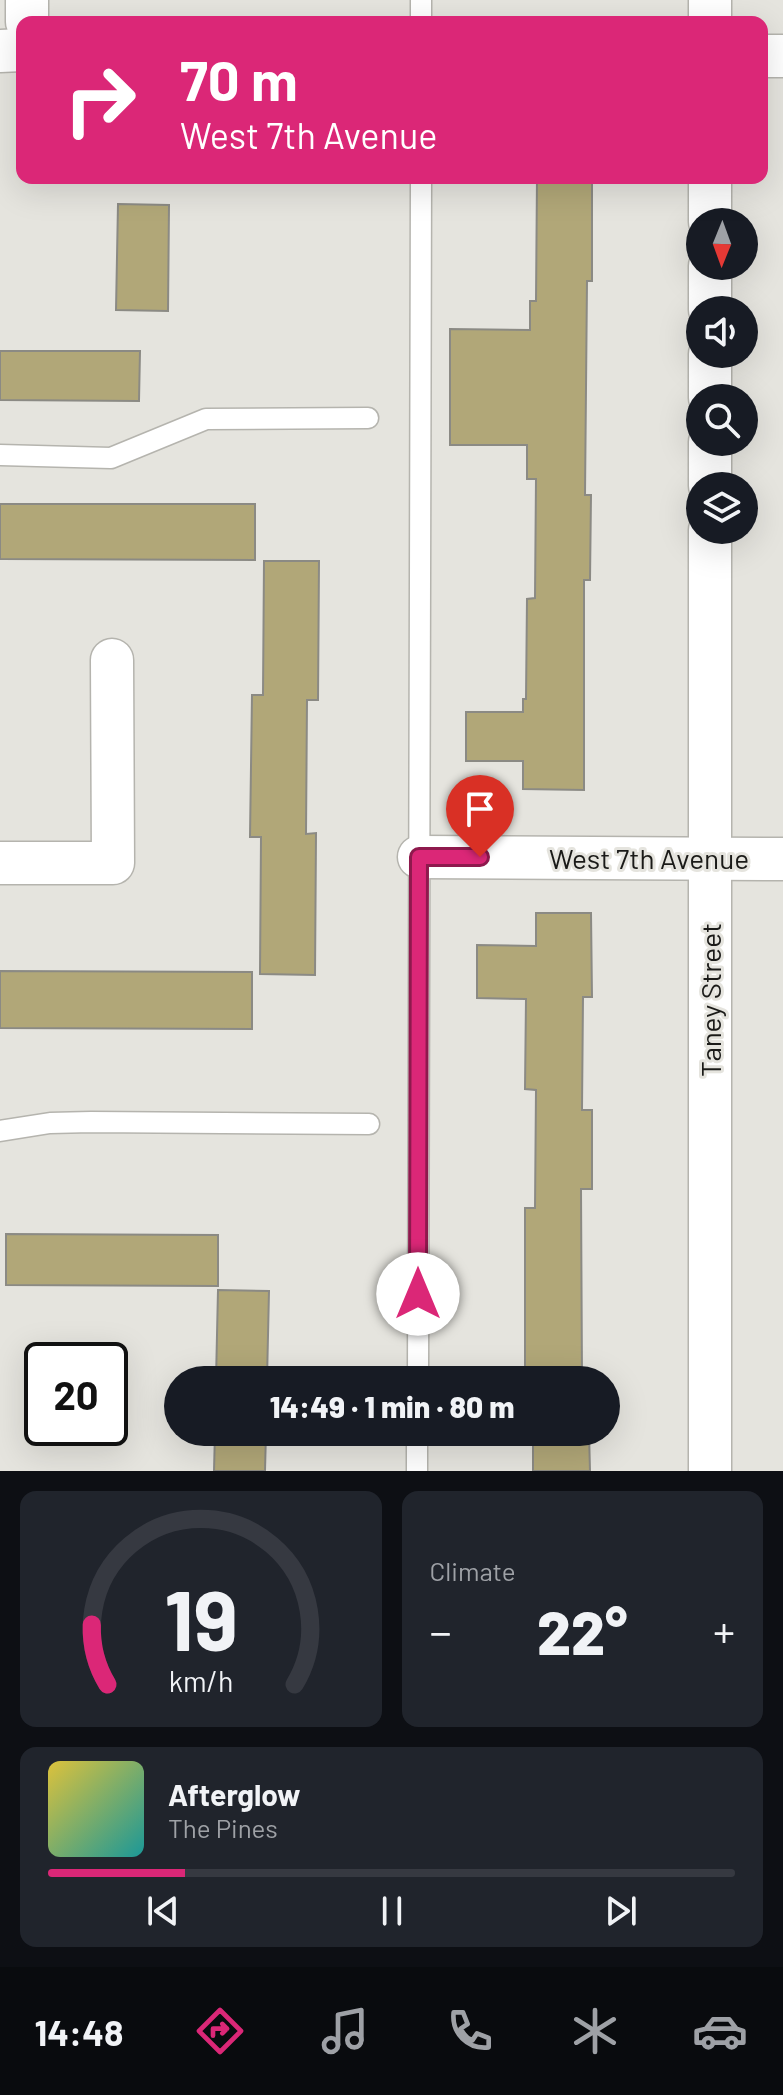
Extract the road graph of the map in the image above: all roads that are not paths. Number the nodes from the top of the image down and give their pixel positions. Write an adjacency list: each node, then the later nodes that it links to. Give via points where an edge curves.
1 (421, 184): 8 (lane)
2 (710, 184): 3 (street)
3 (710, 208)
4 (368, 418): 5 (lane, via 206,419 111,458)
5 (0, 455)
6 (710, 544): 9 (street, Taney Street)
7 (112, 660): 11 (street, via 113,863)
8 (419, 857): 9 (street, West 7th Avenue); 14 (lane)
9 (710, 859): 10 (street, West 7th Avenue); 17 (street, Taney Street)
10 (783, 859)
11 (0, 863)
12 (369, 1124): 13 (lane, via 91,1122)
13 (0, 1131)
14 (418, 1366)
15 (417, 1446): 16 (lane)
16 (417, 1471)
17 (710, 1471)

